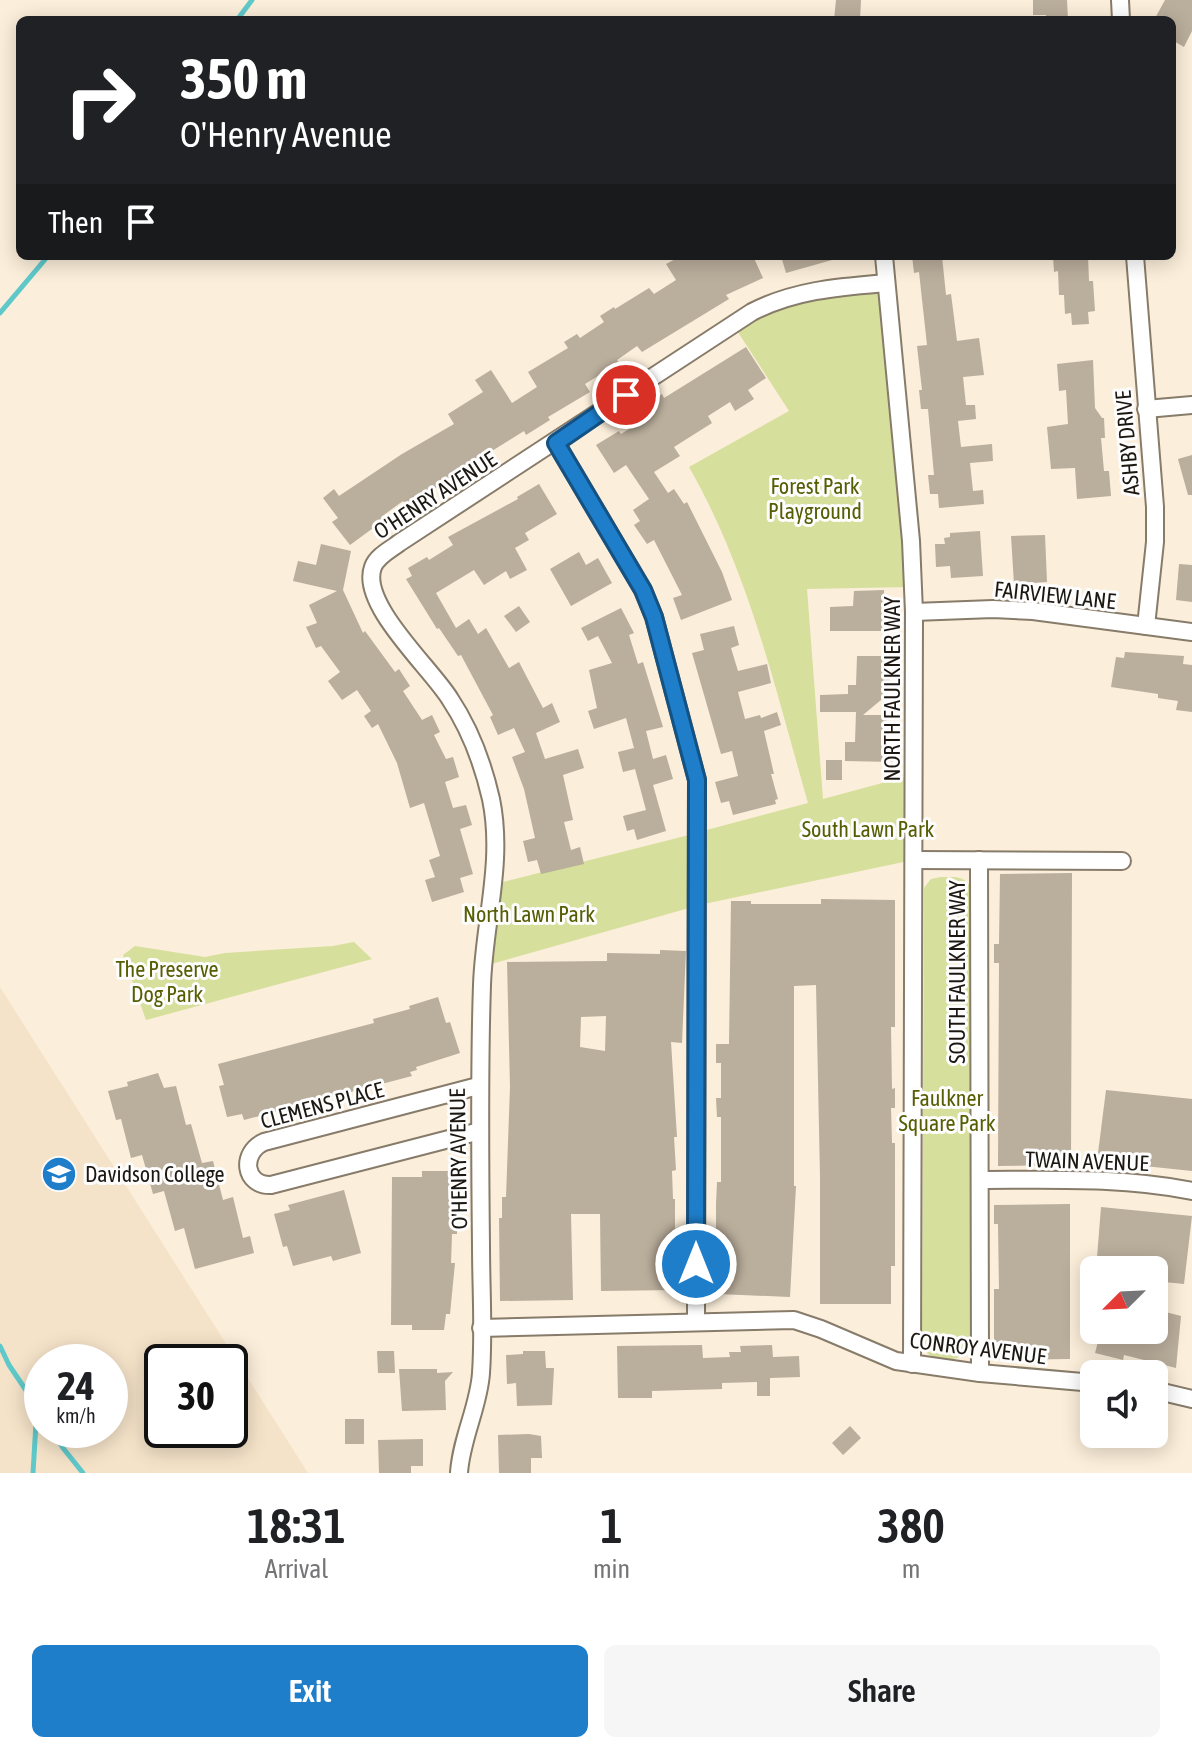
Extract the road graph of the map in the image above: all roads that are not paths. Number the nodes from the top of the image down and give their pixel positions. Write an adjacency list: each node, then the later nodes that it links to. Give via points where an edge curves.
1 (884, 260): 3 (street, NORTH FAULKNER WAY)
2 (1135, 260): 5 (street, ASHBY DRIVE)
3 (886, 283): 6 (street, O'HENRY AVENUE, via 809,290 770,303); 7 (street, NORTH FAULKNER WAY)
4 (1192, 405): 5 (street)
5 (1146, 409): 8 (street, ASHBY DRIVE, via 1155,542)
6 (556, 443): 13 (street, O'HENRY AVENUE, via 379,557 372,568 379,604 464,721 491,799 496,867 483,948); 17 (street, via 643,590 697,780)
7 (914, 612): 8 (street, FAIRVIEW LANE, via 1033,611); 10 (street, NORTH FAULKNER WAY)
8 (1146, 626): 9 (street, FAIRVIEW LANE)
9 (1192, 632)
10 (915, 860): 11 (street); 19 (street, NORTH FAULKNER WAY)
11 (979, 860): 12 (street); 15 (street, SOUTH FAULKNER WAY)
12 (1122, 861)
13 (478, 1086): 14 (street, O'HENRY AVENUE); 14 (street, CLEMENS PLACE, via 264,1142 254,1146 248,1163 256,1181 271,1185)
14 (480, 1131): 18 (street, O'HENRY AVENUE)
15 (980, 1180): 16 (street, TWAIN AVENUE, via 1085,1180); 20 (street, SOUTH FAULKNER WAY)
16 (1192, 1191)
17 (696, 1321): 18 (street, CONROY AVENUE); 19 (street, CONROY AVENUE, via 794,1320)
18 (481, 1328): 24 (street, O'HENRY AVENUE, via 481,1375)
19 (912, 1364): 20 (street, CONROY AVENUE)
20 (980, 1373): 21 (street, CONROY AVENUE)
21 (1080, 1382)
22 (1168, 1393): 23 (street)
23 (1192, 1399)
24 (459, 1473)

